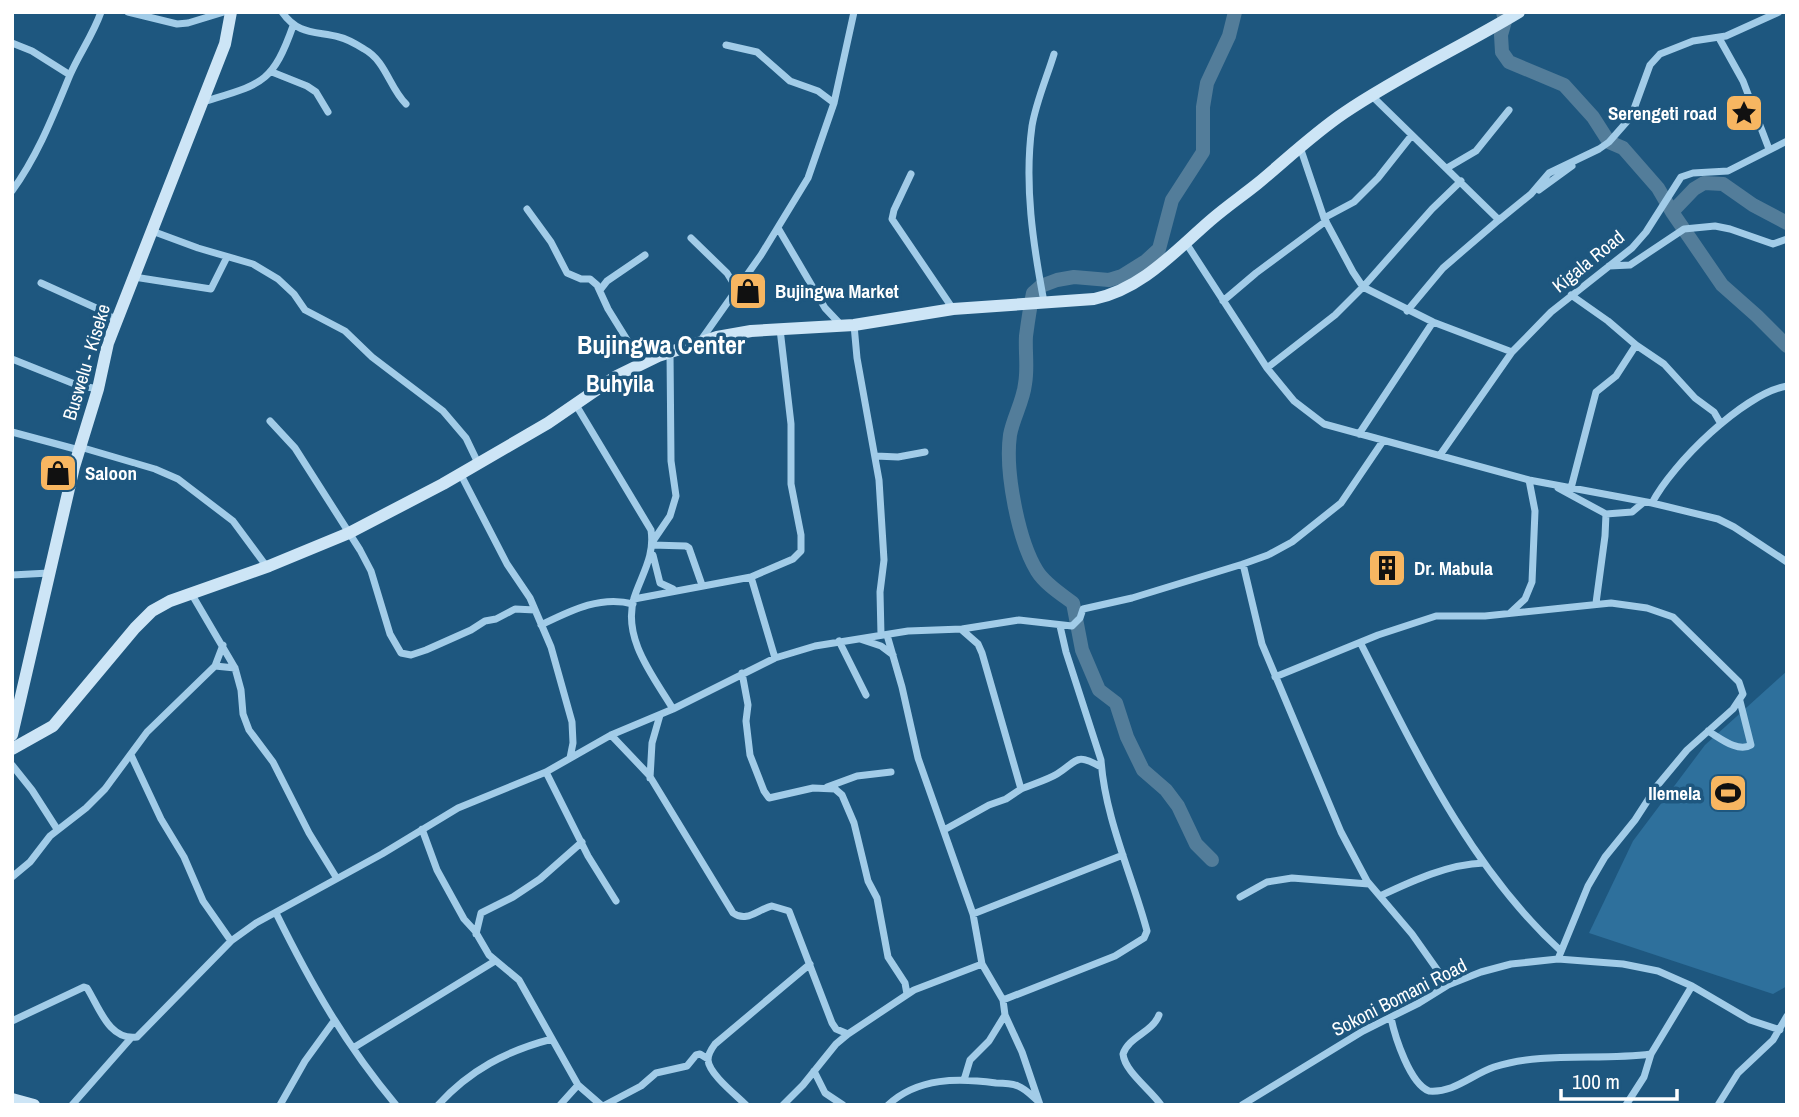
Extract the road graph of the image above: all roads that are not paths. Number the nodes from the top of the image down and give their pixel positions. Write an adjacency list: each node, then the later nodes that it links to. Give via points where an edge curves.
1 (101, 12): 15 (street)
2 (128, 12): 3 (street, via 188,23)
3 (224, 12)
4 (231, 12): 17 (street, Buswelu - Kiseke, via 225,44)
5 (282, 12): 9 (street)
6 (854, 12): 18 (street)
7 (1519, 12): 16 (street)
8 (1772, 13): 10 (street)
9 (293, 26): 14 (street); 19 (street, via 344,38 367,50)
10 (1719, 38): 25 (street, via 1747,89); 32 (street, via 1678,45 1653,60 1631,117 1609,142)
11 (12, 43): 15 (street)
12 (726, 45): 18 (street, via 757,52 790,81 818,91)
13 (1054, 54): 48 (street, via 1033,123 1029,166 1032,231)
14 (272, 72): 17 (street, via 253,85); 21 (street, via 316,92)
15 (70, 75): 29 (street, via 39,149)
16 (1372, 96): 22 (street); 24 (street)
17 (203, 102): 34 (street, Buswelu - Kiseke)
18 (834, 103): 33 (street, via 808,178)
19 (406, 104)
20 (1509, 110): 26 (street, via 1476,150)
21 (328, 112)
22 (1412, 135): 26 (street); 31 (street, via 1354,202)
23 (1787, 141): 25 (street, Kigala Road)
24 (1300, 147): 31 (street); 37 (street)
25 (1769, 149): 40 (street, Kigala Road, via 1728,171 1681,177 1646,232)
26 (1447, 168): 28 (street)
27 (911, 174): 49 (street, via 892,219)
28 (1461, 181): 32 (street); 43 (street)
29 (12, 191)
30 (527, 209): 45 (street, via 566,272 590,279)
31 (1325, 219): 43 (street); 47 (street)
32 (1499, 220): 50 (street, via 1443,268)
33 (778, 228): 44 (street); 53 (street, via 818,299)
34 (152, 231): 39 (street); 41 (street, Buswelu - Kiseke)
35 (691, 238): 44 (street)
36 (1787, 239): 40 (street, via 1773,244 1715,226 1684,229 1630,265)
37 (1186, 243): 47 (street); 48 (street, via 1143,279 1110,296)
38 (645, 255): 45 (street)
39 (227, 257): 41 (street, via 211,289); 74 (street, via 253,264 278,279 305,310 345,331 443,411 466,438)
40 (1608, 266): 46 (street, Kigala Road)
41 (134, 277): 51 (street, Buswelu - Kiseke)
42 (41, 283): 51 (street)
43 (1363, 287): 50 (street); 61 (street)
44 (737, 289): 55 (street)
45 (600, 290): 60 (street)
46 (1571, 295): 56 (street); 58 (street, Kigala Road)
47 (1223, 301): 61 (street)
48 (1044, 302): 49 (street)
49 (953, 309): 53 (street)
50 (1407, 311): 52 (street)
51 (117, 322): 63 (street, Buswelu - Kiseke)
52 (1433, 322): 58 (street); 68 (street)
53 (848, 326): 54 (street); 73 (street)
54 (780, 329): 55 (street, via 735,333); 88 (street, via 791,424 791,484 802,543 793,559)
55 (699, 343): 57 (street)
56 (1636, 345): 66 (street, via 1671,370); 78 (street, via 1616,376 1592,400)
57 (670, 352): 60 (street); 82 (street, via 671,461 676,496)
58 (1512, 352): 72 (street, Kigala Road)
59 (12, 359): 63 (street)
60 (642, 364): 64 (street)
61 (1267, 368): 68 (street, via 1308,413 1324,424)
62 (1787, 386): 66 (street, via 1764,393)
63 (98, 389): 70 (street, Buswelu - Kiseke)
64 (576, 405): 74 (street); 82 (street, via 651,530)
65 (270, 421): 81 (street, via 295,448)
66 (1721, 424): 79 (street, via 1669,474)
67 (12, 432): 70 (street)
68 (1359, 434): 69 (street)
69 (1383, 441): 72 (street); 84 (street, via 1341,503 1292,542)
70 (79, 449): 85 (street, via 178,479 233,521); 86 (street, Buswelu - Kiseke)
71 (925, 452): 73 (street)
72 (1440, 455): 76 (street)
73 (876, 456): 99 (street, via 884,552 880,592)
74 (478, 463): 75 (street)
75 (460, 473): 81 (street); 94 (street)
76 (1529, 480): 77 (street); 95 (street, via 1535,511 1532,582 1525,599)
77 (1555, 485): 78 (street); 80 (street)
78 (1571, 488): 79 (street)
79 (1648, 502): 80 (street, via 1632,512); 83 (street, via 1718,519)
80 (1606, 513): 93 (street)
81 (349, 533): 85 (street); 94 (street, via 370,571 390,634 404,655 452,639 515,609)
82 (652, 545): 89 (street, via 686,545); 90 (street, via 660,583); 92 (street)
83 (1787, 562)
84 (1242, 564): 97 (street, via 1083,609 1077,624); 109 (street)
85 (267, 567): 91 (street)
86 (50, 573): 87 (street); 115 (street, Buswelu - Kiseke)
87 (12, 575)
88 (751, 577): 89 (street); 105 (street)
89 (702, 585): 90 (street)
90 (675, 590): 92 (street)
91 (191, 593): 103 (street); 117 (street, via 152,611 53,726)
92 (634, 601): 96 (street, via 597,602); 112 (street, via 638,650)
93 (1597, 603): 95 (street); 111 (street, via 1647,607 1673,617 1739,682)
94 (535, 610): 96 (street)
95 (1510, 613): 102 (street, via 1436,616)
96 (541, 625): 119 (street, via 572,722)
97 (1060, 626): 98 (street, via 1019,620); 121 (street)
98 (962, 629): 99 (street); 126 (street, via 982,653)
99 (884, 635): 100 (street); 104 (street)
100 (858, 638): 101 (street); 104 (street)
101 (839, 641): 105 (street); 110 (street)
102 (1361, 644): 109 (street); 131 (street, via 1406,734)
103 (223, 645): 106 (street); 107 (street)
104 (894, 655): 129 (street, via 918,758)
105 (775, 658): 108 (street)
106 (215, 666): 107 (street); 118 (street, via 147,732)
107 (235, 668): 136 (street, via 249,730 273,762)
108 (741, 673): 112 (street); 125 (street, via 750,755 767,796)
109 (1275, 677): 137 (street, via 1341,832)
110 (866, 695)
111 (1740, 701): 114 (street); 114 (street, via 1752,745 1742,747)
112 (673, 709): 113 (street)
113 (660, 715): 116 (street); 124 (street, via 652,743)
114 (1708, 731): 145 (street, via 1657,786 1605,857)
115 (12, 735)
116 (611, 735): 119 (street); 124 (street)
117 (12, 749)
118 (131, 755): 128 (street, via 97,797); 144 (street, via 203,901)
119 (570, 758): 122 (street)
120 (12, 765): 128 (street)
121 (1101, 767): 126 (street, via 1074,761); 132 (street)
122 (546, 772): 127 (street); 130 (street)
123 (891, 772): 125 (street, via 857,776)
124 (650, 778): 147 (street, via 733,913 742,918 772,906 789,911)
125 (826, 788): 151 (street, via 842,795 848,807 877,898 888,957 905,983)
126 (1021, 789): 129 (street)
127 (422, 828): 136 (street); 143 (street, via 448,892)
128 (57, 829): 135 (street)
129 (944, 830): 142 (street)
130 (582, 842): 140 (street); 143 (street, via 522,891 481,913)
131 (1476, 851): 133 (street); 134 (street)
132 (1123, 855): 142 (street); 152 (street, via 1142,908 1144,938 1115,956)
133 (1469, 863): 134 (street); 138 (street)
134 (1484, 863): 145 (street)
135 (12, 877)
136 (336, 877): 141 (street)
137 (1370, 884): 138 (street); 139 (street, via 1292,878 1267,882)
138 (1380, 896): 149 (street)
139 (1240, 897)
140 (616, 901)
141 (276, 913): 144 (street); 158 (street)
142 (973, 914): 148 (street)
143 (476, 934): 146 (street)
144 (231, 941): 162 (street)
145 (1559, 955): 149 (street, Sokoni Bomani Road, via 1481,972); 150 (street, Sokoni Bomani Road, via 1646,969)
146 (495, 961): 163 (street, via 519,980); 165 (street)
147 (810, 964): 159 (street); 167 (street, via 715,1044)
148 (982, 964): 151 (street); 152 (street)
149 (1448, 985): 156 (street, Sokoni Bomani Road)
150 (1692, 986): 160 (street, Sokoni Bomani Road, via 1750,1020); 166 (street)
151 (907, 995): 161 (street)
152 (1003, 1000): 153 (street)
153 (1005, 1015): 169 (street, via 970,1060); 172 (street)
154 (1159, 1015): 184 (street, via 1123,1054 1126,1066)
155 (1787, 1016): 160 (street)
156 (1391, 1018): 166 (street, via 1403,1056 1418,1083 1429,1091 1452,1089 1482,1072 1518,1061); 185 (street, Sokoni Bomani Road)
157 (12, 1021): 162 (street, via 85,987 107,1024)
158 (334, 1021): 165 (street); 175 (street)
159 (832, 1023): 161 (street); 164 (street)
160 (1780, 1030): 187 (street, via 1738,1073)
161 (848, 1034): 164 (street)
162 (131, 1038): 174 (street)
163 (552, 1038): 170 (street); 177 (street, via 486,1064)
164 (836, 1044): 168 (street)
165 (353, 1048): 176 (street)
166 (1651, 1054): 186 (street, via 1644,1077)
167 (708, 1059): 179 (street, via 696,1055 687,1066 656,1073); 180 (street, via 713,1071)
168 (814, 1071): 181 (street); 182 (street, via 825,1093)
169 (964, 1080): 172 (street, via 1011,1083); 183 (street, via 918,1086)
170 (578, 1085): 178 (street); 179 (street)
171 (12, 1099): 173 (street)
172 (1039, 1104)
173 (34, 1105)
174 (72, 1105)
175 (280, 1105)
176 (396, 1105)
177 (438, 1105)
178 (560, 1105)
179 (603, 1105)
180 (746, 1105)
181 (783, 1105)
182 (843, 1105)
183 (888, 1105)
184 (1161, 1105)
185 (1242, 1105)
186 (1626, 1105)
187 (1718, 1105)

